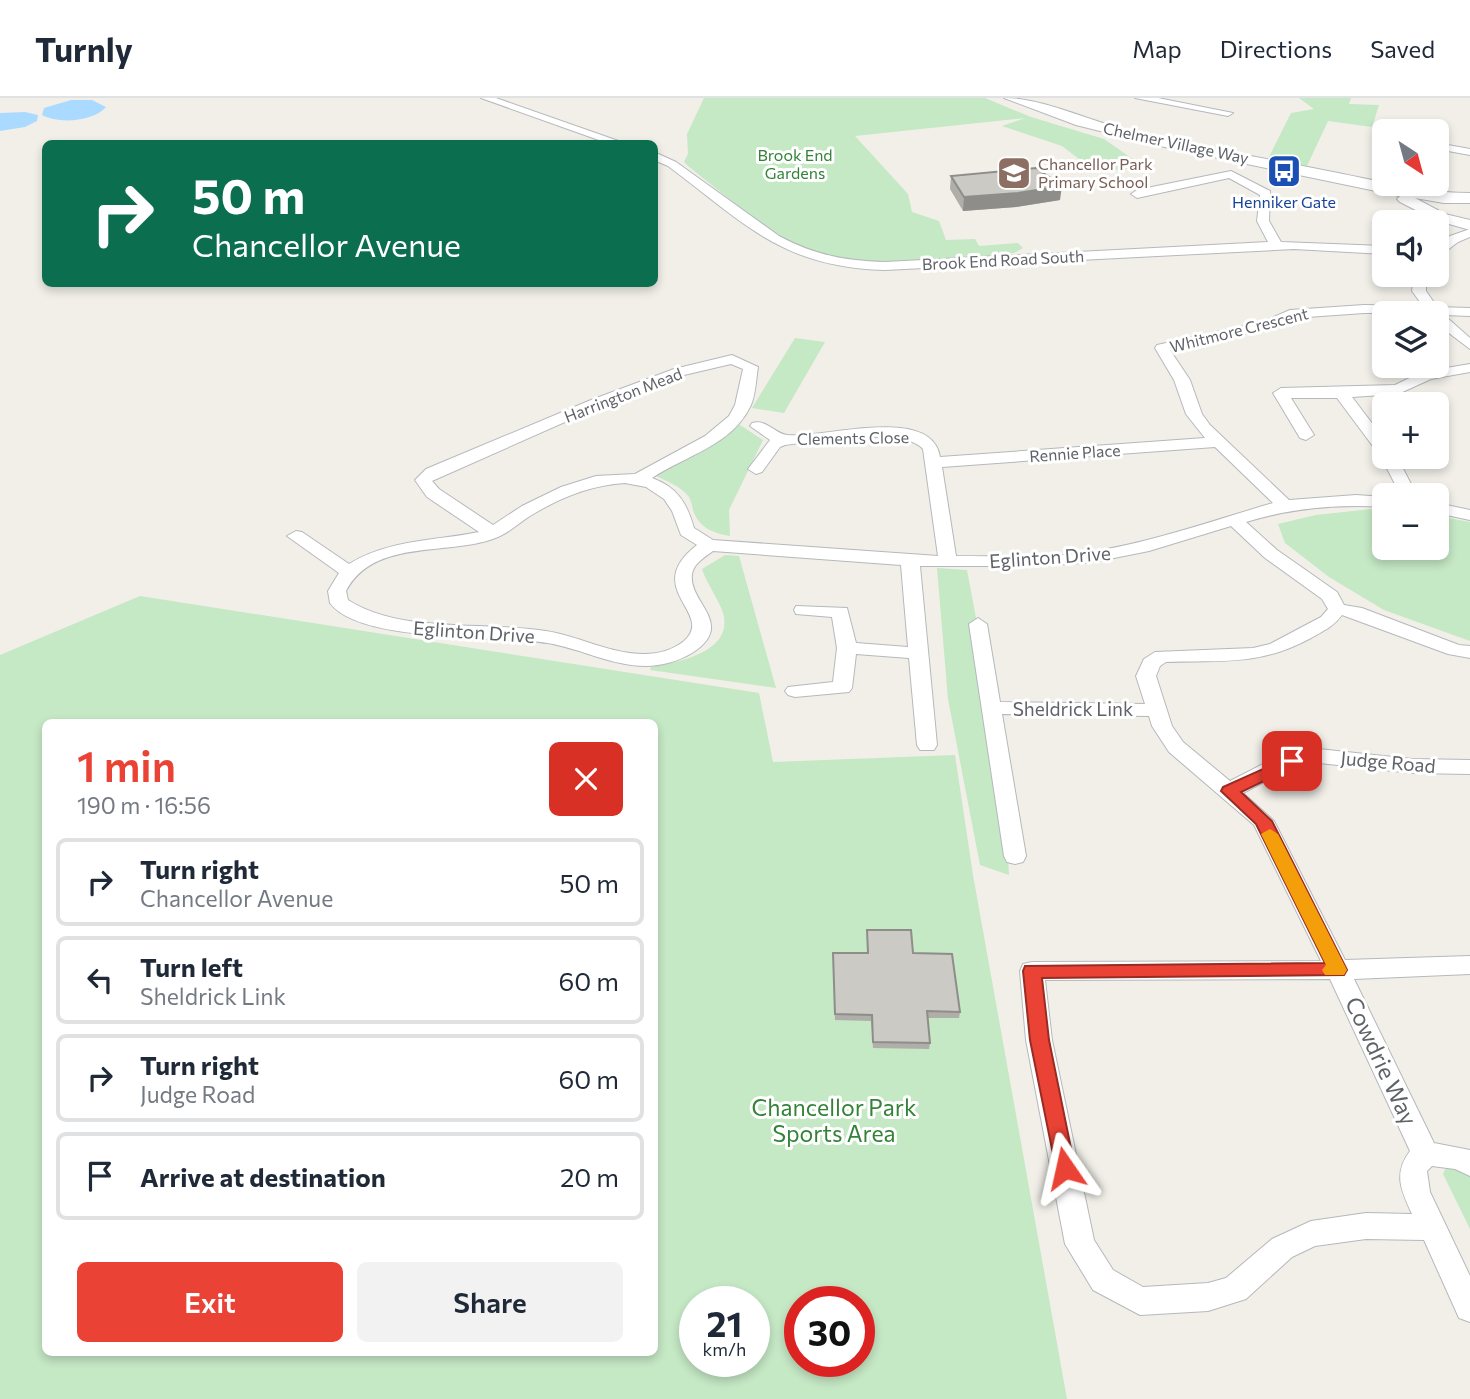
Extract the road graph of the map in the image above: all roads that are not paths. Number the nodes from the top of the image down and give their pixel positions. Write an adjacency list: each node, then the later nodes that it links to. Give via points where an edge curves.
1 (486, 98): 5 (street)
2 (1011, 98): 9 (street, Chelmer Village Way, via 1125,135)
3 (1140, 98): 4 (street)
4 (1225, 116)
5 (610, 140)
6 (1449, 148): 7 (street)
7 (1470, 152)
8 (658, 157): 23 (street, Brook End Road South, via 774,240 803,255 841,264 885,266)
9 (1372, 185)
10 (1137, 194): 23 (street, via 1231,174 1266,194 1261,219)
11 (1399, 196): 15 (street, Chelmer Village Way)
12 (1431, 196): 13 (street, Chelmer Village Way)
13 (1444, 198): 14 (street, Chelmer Village Way); 16 (street, via 1430,204)
14 (1470, 198)
15 (1426, 210)
16 (1431, 210)
17 (1449, 219): 18 (street, Chelmer Village Way)
18 (1470, 225)
19 (1449, 232): 21 (street)
20 (1470, 233): 21 (street)
21 (1454, 239): 22 (street)
22 (1449, 243)
23 (1277, 245): 24 (street, Brook End Road South)
24 (1372, 249)
25 (1372, 312): 36 (street, Whitmore Crescent, via 1290,314 1267,325 1163,348 1182,380 1194,414)
26 (1470, 312): 27 (street)
27 (1449, 313)
28 (1449, 327): 29 (street)
29 (1470, 345)
30 (1470, 368): 31 (street, via 1427,375 1398,389)
31 (1341, 393): 33 (street); 34 (street, via 1281,393)
32 (758, 426): 35 (street, Clements Close)
33 (1372, 434)
34 (1306, 435)
35 (782, 440): 37 (street, Clements Close, via 904,434 927,442); 38 (street, Clements Close)
36 (1218, 442): 37 (street, Rennie Place); 41 (street, Whitmore Crescent)
37 (932, 463): 49 (street, Clements Close)
38 (756, 469)
39 (639, 480): 45 (street, via 581,485 527,510); 45 (street, Harrington Mead, via 727,428 743,405 751,367 732,359 679,372 596,403 424,480 433,493); 47 (street, via 674,499 687,531)
40 (1372, 501): 41 (street, Eglinton Drive)
41 (1285, 505): 44 (street, Eglinton Drive)
42 (1449, 511): 43 (street)
43 (1470, 515)
44 (1235, 521): 49 (street, Eglinton Drive, via 1094,557); 51 (street, via 1329,596)
45 (493, 533): 50 (street, via 395,551)
46 (296, 536): 50 (street)
47 (709, 545): 48 (street, Eglinton Drive); 50 (street, Eglinton Drive, via 682,568 702,628 695,641 662,659 617,656 549,637 367,620 339,603 337,591)
48 (909, 560): 49 (street, Eglinton Drive); 56 (street)
49 (948, 561)
50 (349, 572)
51 (1337, 609): 55 (street); 59 (street, Sheldrick Link, via 1328,621 1277,648 1253,654 1162,656 1151,663 1146,676)
52 (803, 610): 54 (street, via 839,612)
53 (978, 624): 58 (street, Sheldrick Link)
54 (847, 648): 56 (street); 57 (street, via 842,688)
55 (1470, 652)
56 (917, 653): 60 (street)
57 (795, 691)
58 (991, 708): 59 (street, Sheldrick Link); 63 (street, Sheldrick Link)
59 (1156, 710): 62 (street, Sheldrick Link, via 1176,747)
60 (927, 745)
61 (1470, 767): 62 (street, Judge Road, via 1309,755)
62 (1229, 791): 65 (street, Sheldrick Link, via 1263,821)
63 (1015, 856)
64 (1470, 965): 65 (street)
65 (1337, 970): 66 (street, Cowdrie Way); 68 (street, via 1032,971 1039,1040 1080,1244 1103,1280 1140,1301 1208,1297 1235,1289 1282,1248 1311,1234 1366,1226)
66 (1425, 1153): 67 (street); 68 (street, via 1413,1169 1416,1192)
67 (1470, 1164)
68 (1431, 1227): 69 (street)
69 (1470, 1308)

